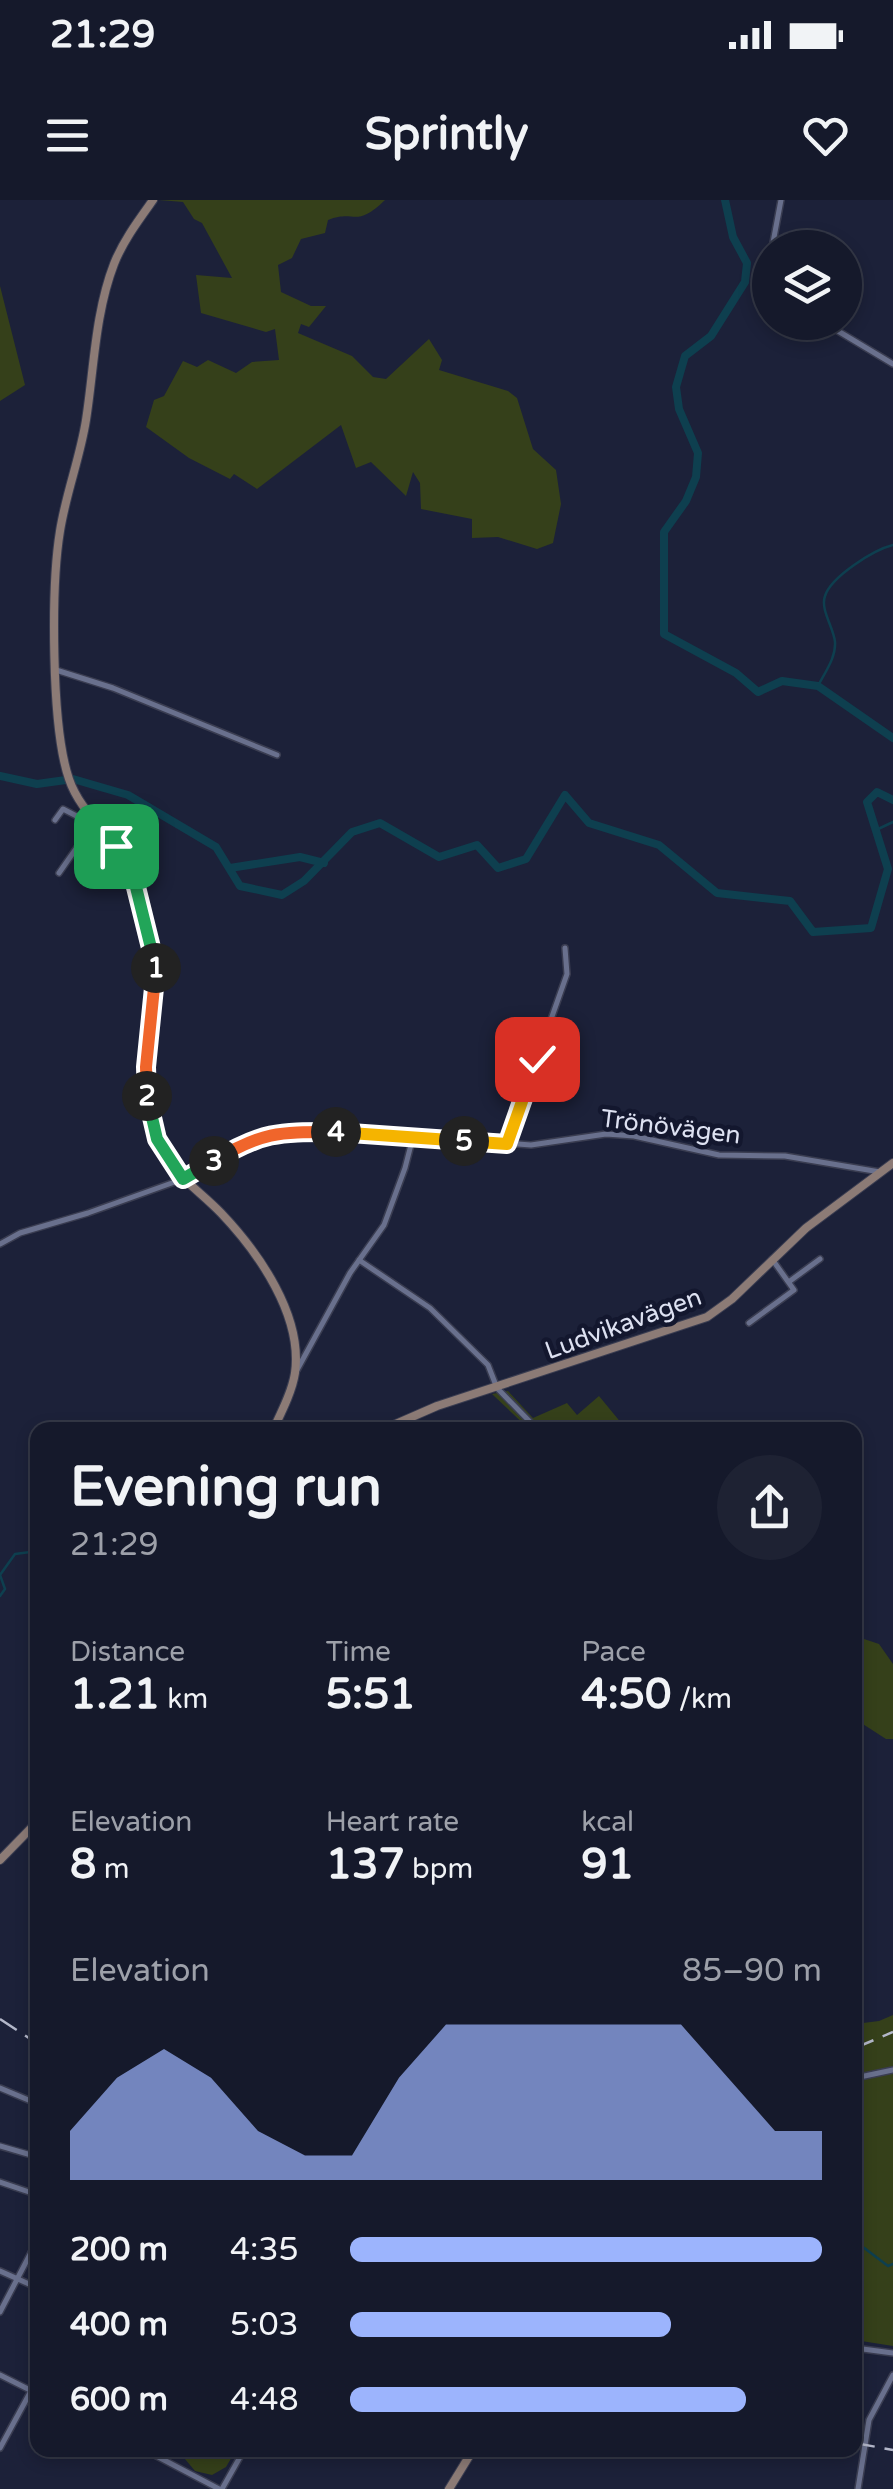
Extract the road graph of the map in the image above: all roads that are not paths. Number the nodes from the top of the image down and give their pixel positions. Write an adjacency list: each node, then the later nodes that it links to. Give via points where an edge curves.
1 (153, 200): 6 (street, via 118,254 104,294 85,426 59,535)
2 (780, 200): 3 (street)
3 (775, 230)
4 (853, 340): 5 (street)
5 (893, 364)
6 (56, 670): 7 (street); 9 (street, via 65,766)
7 (277, 755)
8 (54, 820): 9 (street, via 63,809)
9 (94, 823): 10 (street); 16 (street, via 132,871 151,940 156,984 148,1108 161,1149)
10 (59, 873)
11 (565, 948): 13 (street, via 567,974)
12 (412, 1137): 13 (street, Trönövägen); 16 (street, Trönövägen, via 266,1134); 19 (street, via 384,1226)
13 (507, 1144): 15 (street, Trönövägen, via 634,1136 719,1156 785,1156)
14 (893, 1162): 15 (street, Ludvikavägen)
15 (880, 1172): 20 (street, Ludvikavägen)
16 (183, 1179): 17 (street, Trönövägen); 23 (street, via 248,1244 281,1299 293,1332)
17 (0, 1244)
18 (820, 1259): 21 (street)
19 (359, 1260): 23 (street); 24 (street, via 430,1308 488,1365)
20 (772, 1260): 21 (street); 24 (street, Ludvikavägen, via 702,1320)
21 (790, 1281): 22 (street, via 794,1290)
22 (749, 1323)
23 (295, 1374): 25 (street)
24 (497, 1388): 26 (street, Ludvikavägen); 27 (street)
25 (277, 1422)
26 (400, 1422)
27 (530, 1422)
28 (30, 1829): 29 (street)
29 (0, 1860)
30 (893, 2070): 31 (street)
31 (862, 2077)
32 (0, 2088): 33 (street)
33 (30, 2101)
34 (0, 2146): 35 (street)
35 (30, 2155)
36 (0, 2182): 37 (street)
37 (30, 2192)
38 (30, 2256): 40 (street)
39 (0, 2270): 40 (street)
40 (20, 2278): 41 (street); 42 (street)
41 (30, 2284)
42 (0, 2312)
43 (862, 2349): 44 (street)
44 (893, 2353)
45 (0, 2375): 47 (street)
46 (893, 2375): 55 (street, via 869,2420)
47 (30, 2390)
48 (30, 2399): 49 (street)
49 (0, 2448)
50 (159, 2457): 53 (street)
51 (240, 2457): 53 (street)
52 (469, 2457): 54 (street)
53 (221, 2489)
54 (449, 2489)
55 (858, 2489)

